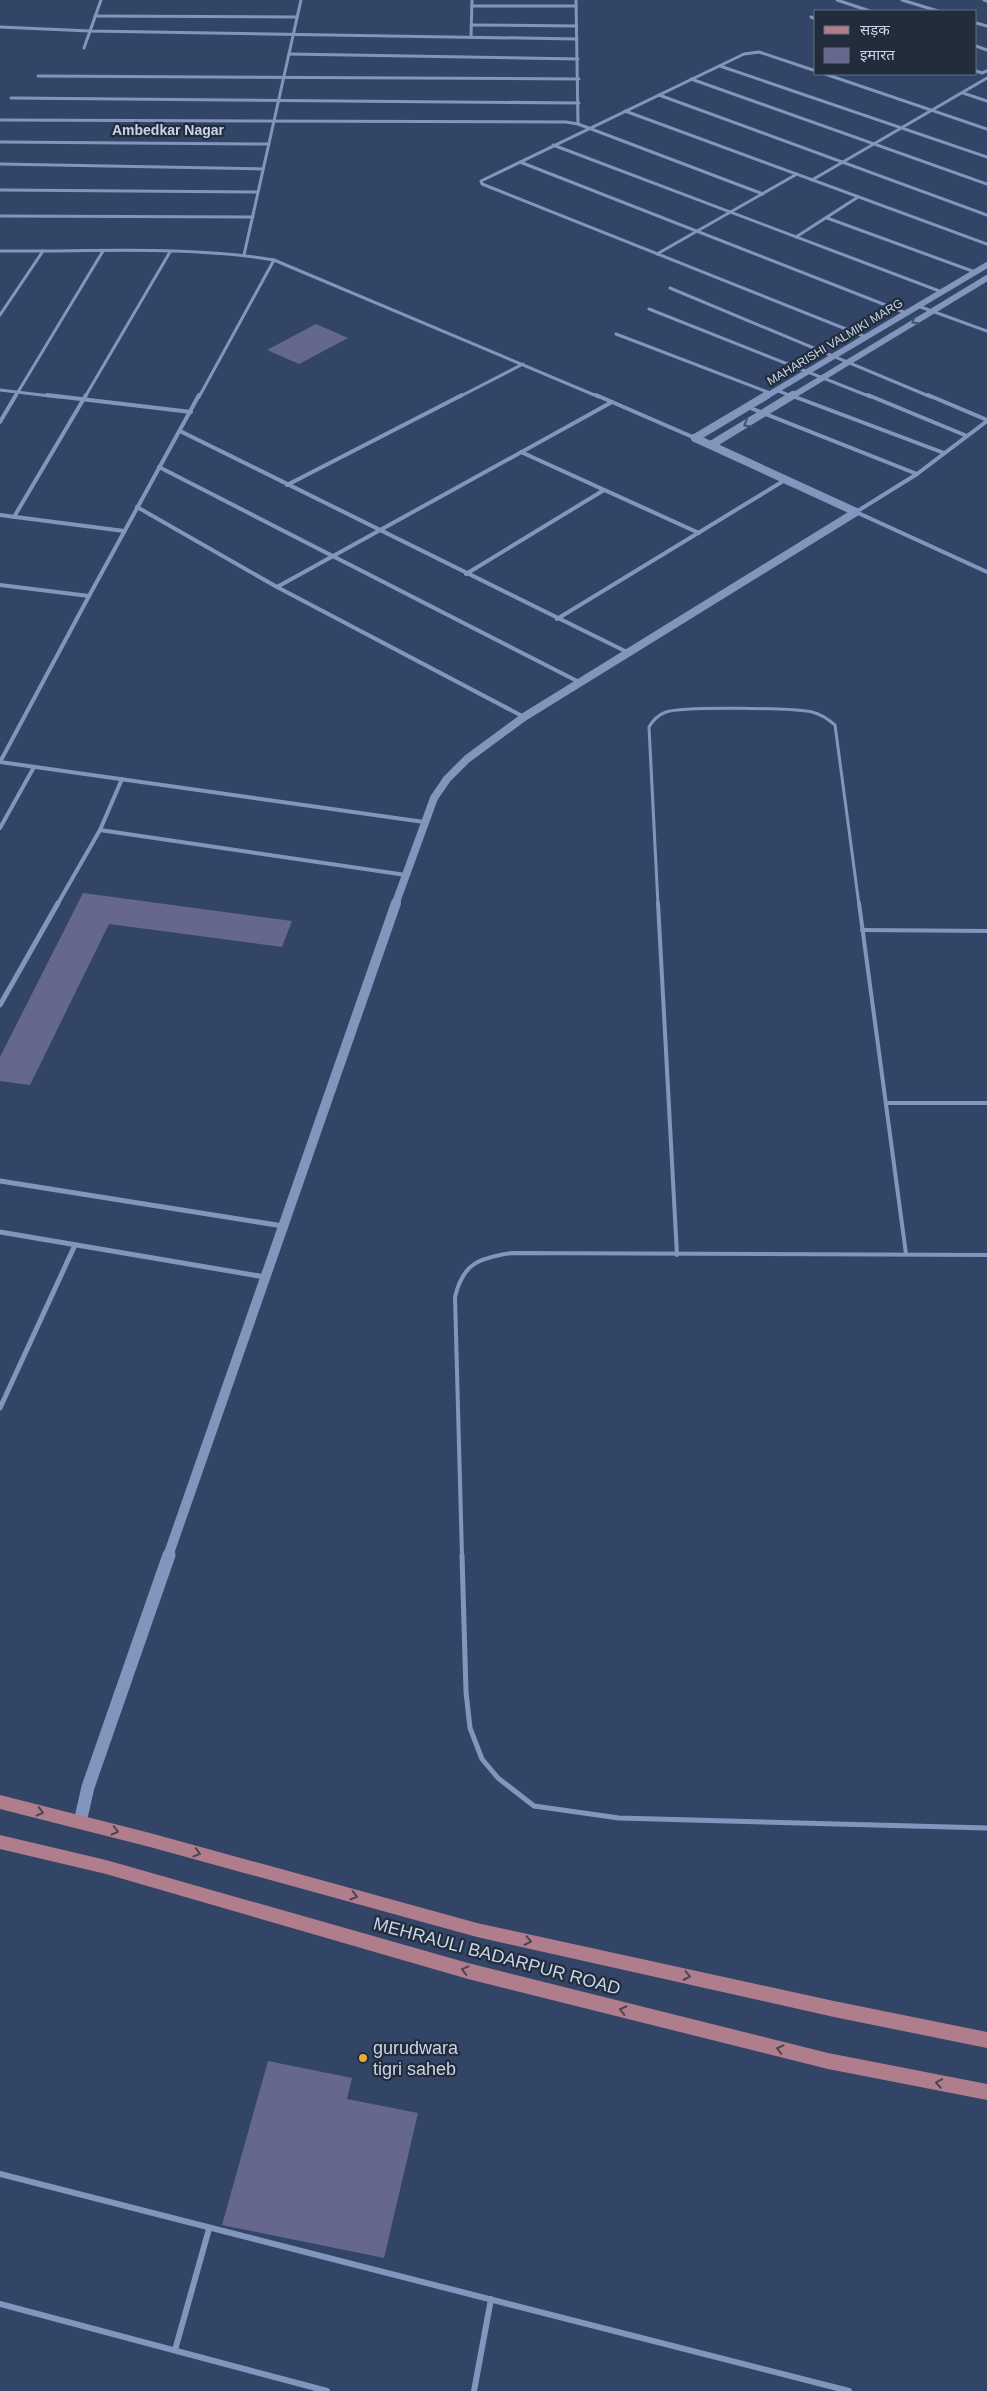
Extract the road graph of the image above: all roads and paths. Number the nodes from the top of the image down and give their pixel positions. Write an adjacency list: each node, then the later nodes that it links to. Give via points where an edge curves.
1 (101, 0): 11 (street)
2 (301, 0): 12 (street)
3 (472, 0): 7 (street)
4 (576, 0): 8 (street)
5 (837, 0): 9 (street)
6 (902, 0): 10 (street)
7 (472, 6): 8 (street); 15 (street)
8 (576, 6): 16 (street)
9 (867, 10)
10 (935, 10)
11 (95, 16): 12 (street); 18 (street)
12 (297, 17): 19 (street)
13 (811, 17): 14 (street)
14 (814, 18)
15 (471, 25): 16 (street); 20 (street)
16 (576, 26): 21 (street)
17 (0, 28): 18 (street)
18 (90, 31): 19 (street); 22 (street)
19 (293, 34): 20 (street); 23 (street)
20 (471, 37): 21 (street)
21 (577, 39): 24 (street)
22 (84, 48)
23 (289, 54): 24 (street); 33 (street)
24 (578, 59): 35 (street)
25 (720, 66): 26 (street, via 744,54 759,52); 36 (street); 49 (street)
26 (814, 70)
27 (977, 71): 29 (street)
28 (987, 71): 29 (street)
29 (982, 73): 30 (street)
30 (987, 74)
31 (828, 75): 43 (street)
32 (38, 76): 33 (street)
33 (284, 78): 35 (street); 40 (street)
34 (987, 78): 37 (street)
35 (578, 79): 42 (street)
36 (691, 79): 38 (street); 53 (street)
37 (963, 93): 41 (street); 43 (street)
38 (658, 95): 44 (street); 57 (street)
39 (12, 98): 40 (street)
40 (278, 100): 42 (street); 46 (street)
41 (987, 100)
42 (579, 103): 47 (street)
43 (932, 110): 49 (street); 50 (street)
44 (625, 111): 48 (street); 60 (street)
45 (0, 120): 46 (street)
46 (274, 120): 47 (street, via 554,121); 52 (street)
47 (578, 124): 48 (street)
48 (589, 128): 54 (street); 65 (street)
49 (902, 128): 53 (street); 55 (street)
50 (987, 129)
51 (0, 142): 52 (street)
52 (269, 144): 59 (street)
53 (873, 144): 57 (street); 62 (street)
54 (553, 145): 56 (street); 67 (street)
55 (987, 157)
56 (520, 162): 72 (street); 79 (street, via 485,178 482,184)
57 (840, 163): 61 (street); 68 (street)
58 (0, 164): 59 (street)
59 (263, 169): 64 (street)
60 (797, 174): 61 (street); 65 (street)
61 (812, 180): 66 (street)
62 (987, 184)
63 (0, 190): 64 (street)
64 (258, 192): 70 (street)
65 (763, 194): 67 (street)
66 (858, 197): 71 (street); 74 (street)
67 (730, 212): 72 (street); 73 (street)
68 (987, 214)
69 (0, 216): 70 (street)
70 (253, 217): 80 (street)
71 (828, 218): 73 (street); 83 (street)
72 (698, 231): 79 (street); 90 (street)
73 (796, 237): 86 (street)
74 (987, 244)
75 (0, 251): 76 (street)
76 (43, 251): 77 (street); 91 (street)
77 (103, 251): 78 (street); 101 (street)
78 (170, 252): 80 (street); 104 (street)
79 (657, 254): 94 (street)
80 (244, 255): 81 (street)
81 (274, 260): 97 (street); 107 (street)
82 (987, 265): 83 (street, MAHARISHI VALMIKI MARG)
83 (975, 272): 86 (street, MAHARISHI VALMIKI MARG)
84 (987, 278): 89 (street, MAHARISHI VALMIKI MARG)
85 (670, 288): 95 (street)
86 (942, 292): 87 (street, MAHARISHI VALMIKI MARG)
87 (918, 306): 89 (street); 90 (street, MAHARISHI VALMIKI MARG)
88 (649, 309): 98 (street)
89 (932, 311): 92 (street); 96 (street, MAHARISHI VALMIKI MARG, one-way to 96)
90 (906, 313): 94 (street, MAHARISHI VALMIKI MARG)
91 (0, 315)
92 (987, 331)
93 (616, 334): 102 (street)
94 (866, 337): 95 (street, MAHARISHI VALMIKI MARG)
95 (834, 355): 96 (street); 98 (street, MAHARISHI VALMIKI MARG)
96 (849, 361): 99 (street, MAHARISHI VALMIKI MARG); 109 (street)
97 (524, 364): 105 (street); 120 (street)
98 (809, 371): 99 (street); 102 (street, MAHARISHI VALMIKI MARG)
99 (824, 377): 103 (street, MAHARISHI VALMIKI MARG); 112 (street)
100 (0, 390): 101 (street)
101 (19, 392): 104 (street); 110 (street)
102 (774, 392): 103 (street); 106 (street, MAHARISHI VALMIKI MARG)
103 (792, 396): 108 (street, MAHARISHI VALMIKI MARG); 116 (street)
104 (82, 399): 107 (street); 125 (street)
105 (612, 402): 113 (street); 115 (street)
106 (748, 407): 108 (street); 113 (street, MAHARISHI VALMIKI MARG)
107 (191, 412): 111 (street)
108 (764, 413): 114 (street, MAHARISHI VALMIKI MARG, one-way to 114); 118 (street)
109 (987, 421): 112 (street)
110 (0, 422)
111 (180, 431): 117 (street); 120 (street)
112 (967, 436): 116 (street)
113 (695, 438): 114 (street)
114 (711, 445): 119 (street)
115 (522, 452): 121 (street); 127 (street)
116 (944, 453): 118 (street)
117 (160, 467): 122 (street); 129 (street)
118 (917, 474): 123 (street)
119 (786, 480): 123 (street); 128 (street)
120 (287, 485): 127 (street)
121 (604, 490): 128 (street); 131 (street)
122 (137, 507): 126 (street); 133 (street)
123 (856, 512): 130 (street); 136 (street)
124 (0, 515): 125 (street)
125 (14, 517): 126 (street)
126 (124, 531): 134 (street)
127 (379, 531): 129 (street); 131 (street)
128 (699, 533): 135 (street)
129 (334, 556): 133 (street); 137 (street)
130 (987, 572)
131 (466, 574): 135 (street)
132 (0, 585): 134 (street)
133 (277, 587): 138 (street)
134 (88, 596): 139 (street)
135 (557, 619): 136 (street)
136 (629, 653): 137 (street)
137 (579, 682): 138 (street)
138 (524, 717): 142 (street, via 456,770 438,791)
139 (0, 762): 140 (street)
140 (34, 767): 141 (street); 143 (street)
141 (122, 779): 142 (street); 144 (street)
142 (424, 822): 145 (street)
143 (0, 828)
144 (100, 830): 145 (street); 148 (street)
145 (406, 875): 152 (street)
146 (862, 930): 147 (lane); 149 (lane); 156 (lane, via 835,725 815,712 798,710 685,709 666,712 654,719 649,727)
147 (987, 931)
148 (0, 1005)
149 (886, 1103): 150 (lane); 155 (lane)
150 (987, 1103)
151 (0, 1181): 152 (street)
152 (284, 1226): 158 (street)
153 (0, 1232): 154 (street)
154 (75, 1245): 158 (street); 159 (street)
155 (906, 1254): 156 (lane); 157 (lane)
156 (677, 1255): 162 (lane, via 512,1253 489,1256 470,1265 458,1280 455,1296 466,1692 470,1728 482,1760 515,1793 534,1806 553,1810 619,1818)
157 (987, 1255)
158 (266, 1277): 161 (street, via 88,1787)
159 (0, 1408)
160 (0, 1802): 161 (main road, MEHRAULI BADARPUR ROAD, one-way to 161)
161 (80, 1822): 164 (main road, MEHRAULI BADARPUR ROAD, one-way to 164, via 477,1930)
162 (987, 1828)
163 (0, 1842): 165 (main road, MEHRAULI BADARPUR ROAD, one-way to 163, via 828,2061 468,1971 106,1867)
164 (987, 2040)
165 (987, 2092)
166 (0, 2174): 167 (street)
167 (209, 2230): 168 (street); 170 (street)
168 (491, 2299): 172 (street); 173 (street)
169 (0, 2304): 170 (street)
170 (175, 2350): 171 (street)
171 (327, 2391)
172 (474, 2391)
173 (849, 2391)

